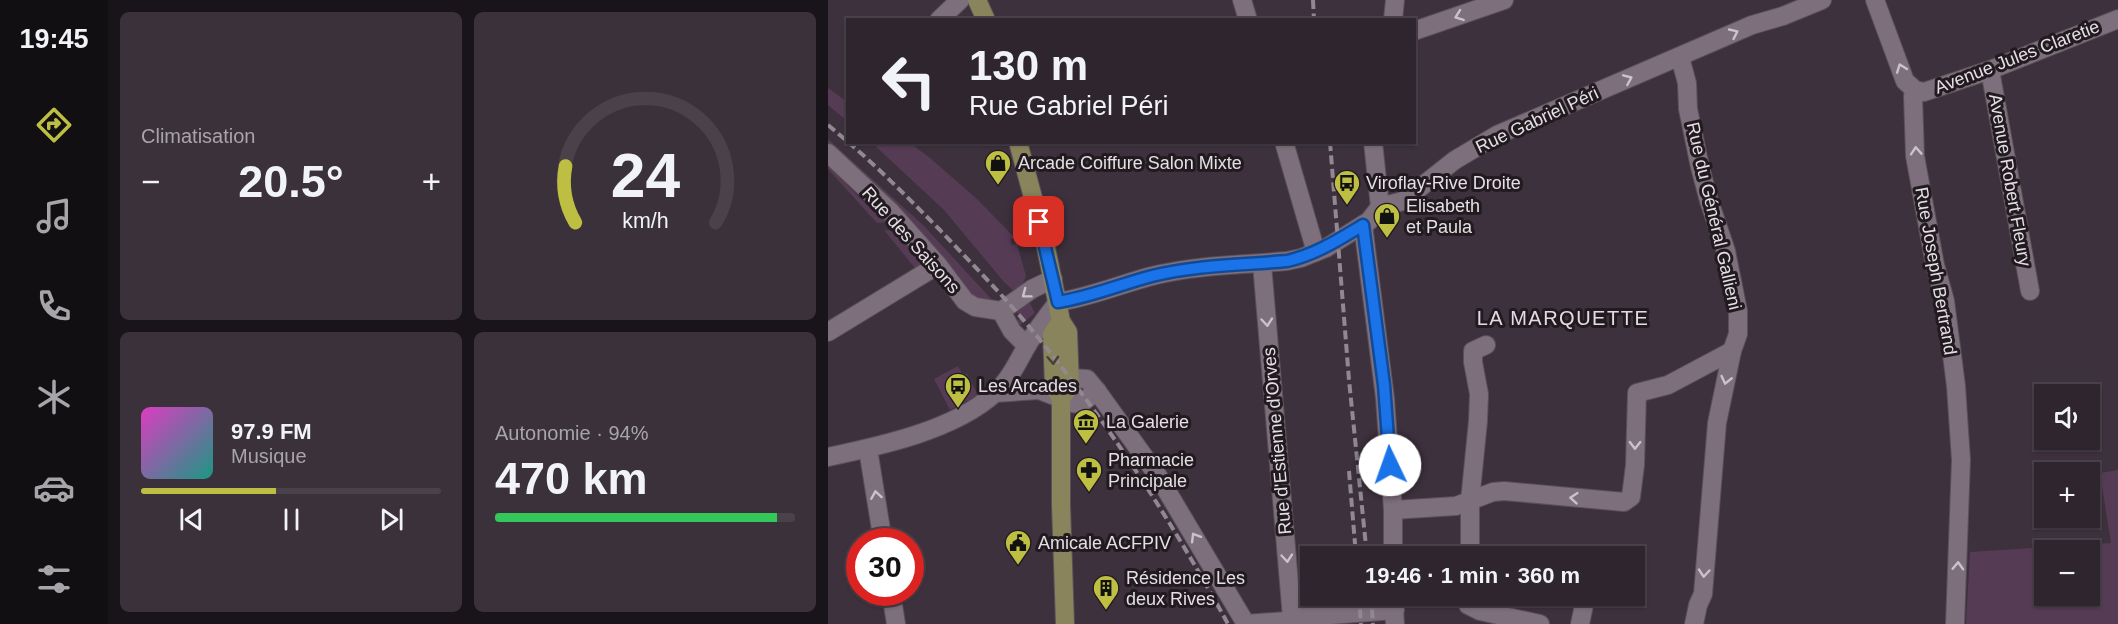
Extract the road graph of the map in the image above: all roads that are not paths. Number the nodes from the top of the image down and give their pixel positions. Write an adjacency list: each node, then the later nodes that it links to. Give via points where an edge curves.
1 (960, 0): 8 (street)
2 (977, 0): 9 (main road)
3 (1242, 0): 10 (street)
4 (1395, 0): 11 (street)
5 (1504, 0): 13 (street, one-way to 13)
6 (1822, 0): 14 (street, Rue Gabriel Péri, one-way to 6)
7 (1875, 0): 16 (street, one-way to 7, via 1905,81)
8 (941, 18)
9 (986, 18)
10 (1247, 18)
11 (1393, 18)
12 (2118, 19): 15 (street, Avenue Jules Claretie)
13 (1416, 30)
14 (1680, 57): 21 (street, Rue Gabriel Péri, one-way to 14, via 1403,201 1455,160 1497,135); 34 (street, Rue du Général Gallieni, via 1709,201 1726,251 1738,310 1738,334)
15 (1990, 69): 16 (street, Avenue Jules Claretie, via 1924,92); 27 (street, Avenue Robert Fleury)
16 (1915, 90): 57 (street, Rue Joseph Bertrand, one-way to 16, via 1961,460 1956,386 1945,301 1916,156)
17 (1019, 144): 26 (main road)
18 (1285, 144): 23 (street)
19 (1373, 144): 21 (street)
20 (828, 153): 25 (street, Rue des Saisons, via 890,211)
21 (1380, 207): 22 (street, Rue Gabriel Péri)
22 (1363, 225): 23 (street, Rue Gabriel Péri); 42 (street, via 1386,398)
23 (1317, 252): 24 (street, Rue Gabriel Péri)
24 (1262, 264): 28 (street, Rue Gabriel Péri, via 1153,276); 50 (street, Rue d'Estienne d'Orves, one-way to 50)
25 (938, 265): 29 (street, Rue des Saisons, via 965,301 975,307); 31 (street)
26 (1053, 279): 28 (main road); 29 (street, one-way to 29)
27 (2030, 291)
28 (1058, 302): 30 (main road); 32 (street)
29 (1000, 311): 32 (street, via 1012,332)
30 (1061, 321): 35 (main road, via 1068,332); 38 (main road, one-way to 38, via 1052,334 1054,386)
31 (828, 332)
32 (1027, 345): 37 (street, via 1014,371)
33 (1486, 345): 41 (street, via 1473,351 1479,394)
34 (1732, 351): 41 (street, one-way to 41, via 1668,385 1637,393 1635,465 1631,497 1624,502 1504,491); 56 (street, Rue du Général Gallieni, one-way to 56, via 1717,423 1703,594)
35 (1070, 378): 36 (street, via 1087,379); 38 (main road, via 1070,386)
36 (1097, 391): 38 (street, via 1080,404); 53 (street, one-way to 36, via 1174,502)
37 (995, 393): 38 (street, via 1039,390); 39 (street, via 956,419)
38 (1061, 399): 52 (main road)
39 (868, 448): 40 (street); 43 (street, one-way to 39)
40 (828, 457)
41 (1470, 501): 42 (street, via 1441,508); 45 (street)
42 (1393, 510): 44 (street)
43 (881, 528)
44 (1393, 546)
45 (1470, 546)
46 (893, 606): 51 (street)
47 (1470, 606): 54 (street)
48 (1584, 606): 55 (street)
49 (1394, 610): 50 (street)
50 (1292, 618): 53 (street)
51 (896, 624)
52 (1065, 624)
53 (1246, 624)
54 (1540, 624)
55 (1580, 624)
56 (1694, 624)
57 (1955, 624)

